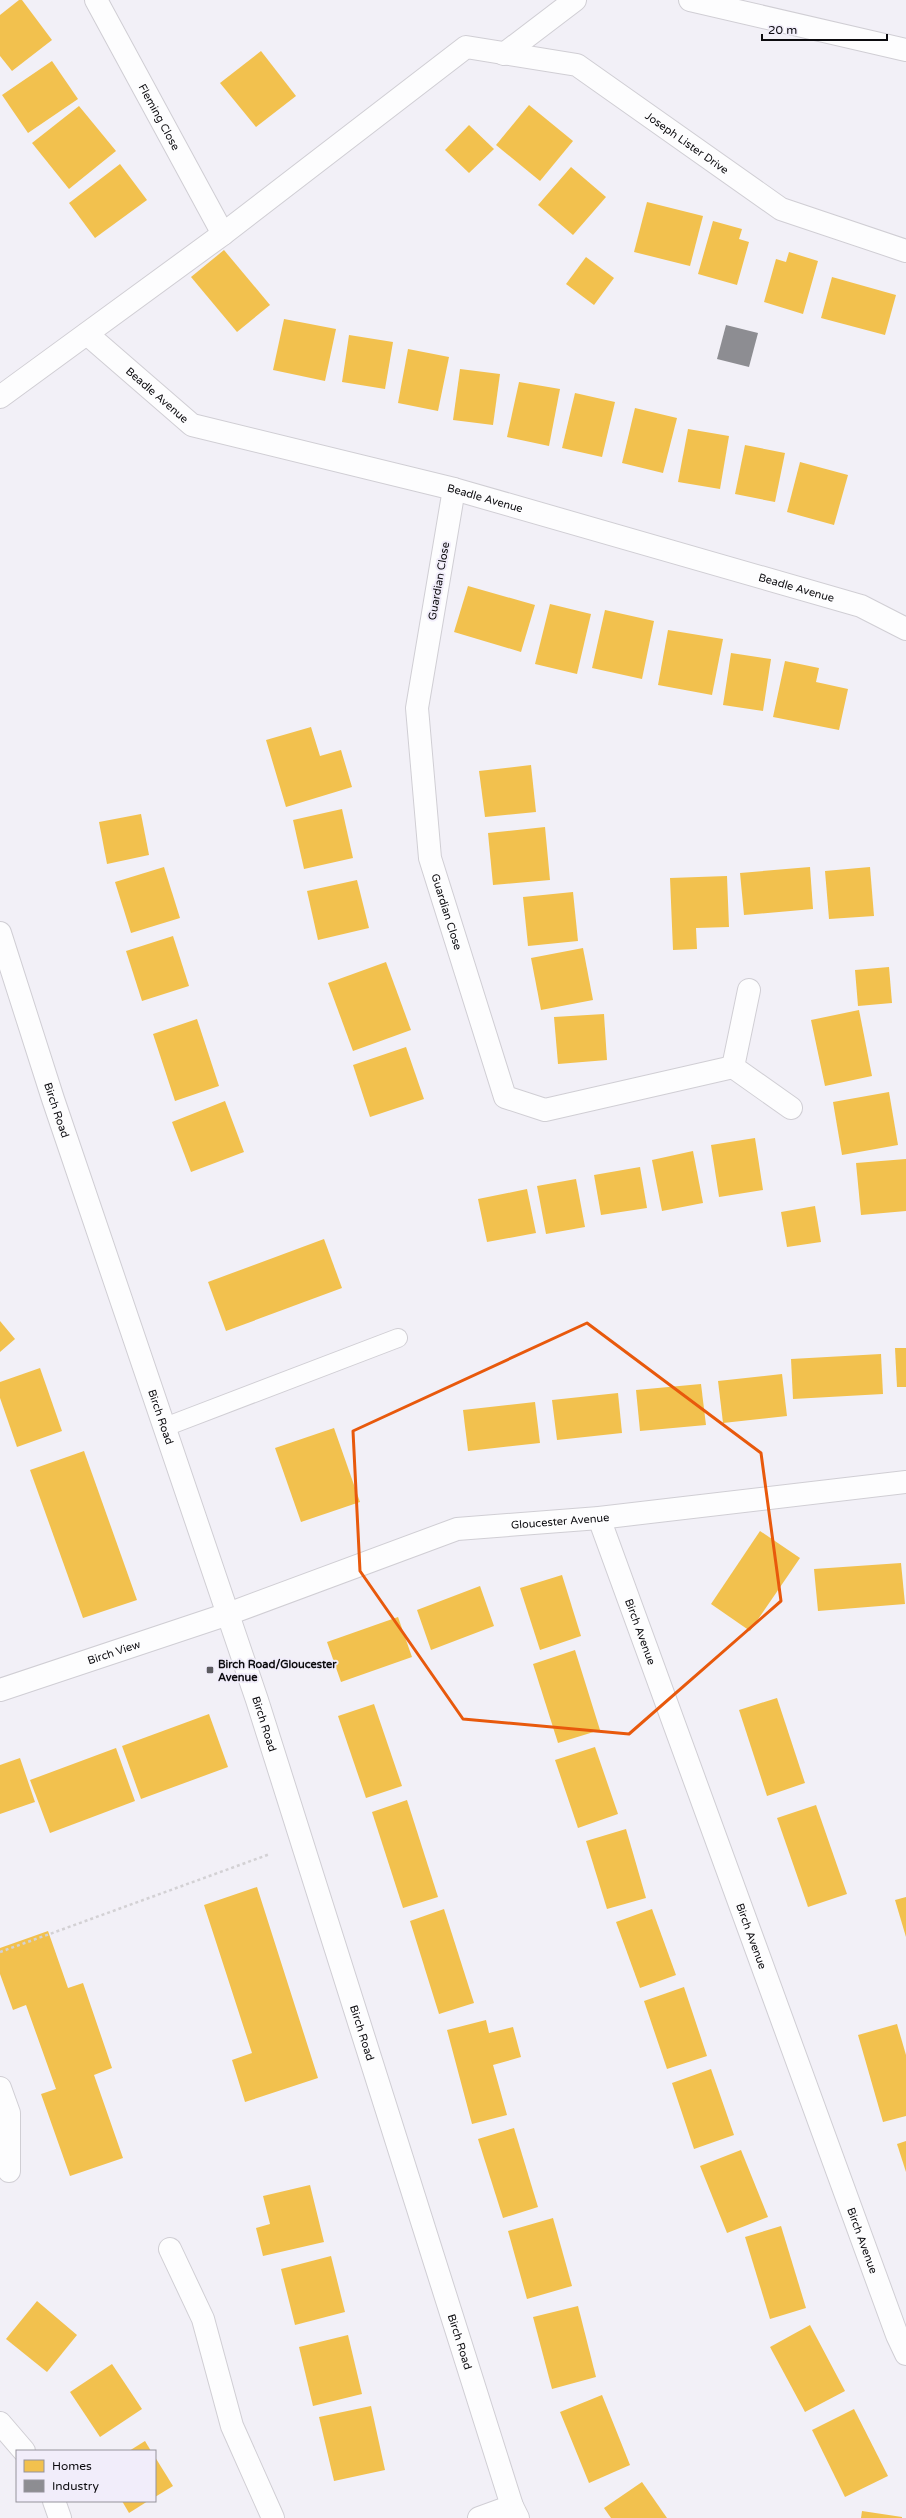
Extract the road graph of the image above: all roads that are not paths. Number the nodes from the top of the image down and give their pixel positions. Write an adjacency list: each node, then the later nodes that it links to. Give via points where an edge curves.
1 (96, 0): 6 (street, Fleming Close)
2 (575, 0): 5 (street)
3 (690, 0): 4 (street)
4 (906, 50)
5 (504, 54): 6 (street, Joseph Lister Drive, via 466,47); 7 (street, Joseph Lister Drive, via 577,66 781,209)
6 (223, 234): 8 (street)
7 (906, 251)
8 (87, 334): 9 (street); 10 (street, Beadle Avenue, via 192,425)
9 (0, 397)
10 (454, 489): 11 (street, Beadle Avenue, via 861,606); 14 (street, Guardian Close, via 417,708 430,858 505,1097 545,1110)
11 (906, 629)
12 (0, 933): 17 (street, Birch Road, via 53,1099)
13 (749, 990): 14 (street)
14 (733, 1067): 15 (street)
15 (791, 1108)
16 (398, 1338): 17 (lane)
17 (165, 1427): 20 (street, Birch Road)
18 (906, 1482): 19 (street, Gloucester Avenue)
19 (599, 1518): 20 (street, Gloucester Avenue, via 457,1529); 25 (street, Birch Avenue)
20 (228, 1614): 21 (street, Birch View); 29 (street, Birch Road)
21 (0, 1690)
22 (0, 2088): 23 (street, via 10,2113)
23 (10, 2171)
24 (170, 2249): 31 (street, via 203,2319 232,2426)
25 (906, 2354)
26 (0, 2423): 27 (street)
27 (23, 2450)
28 (54, 2502): 30 (street)
29 (515, 2512): 32 (street)
30 (60, 2518)
31 (273, 2518)
32 (479, 2518)

